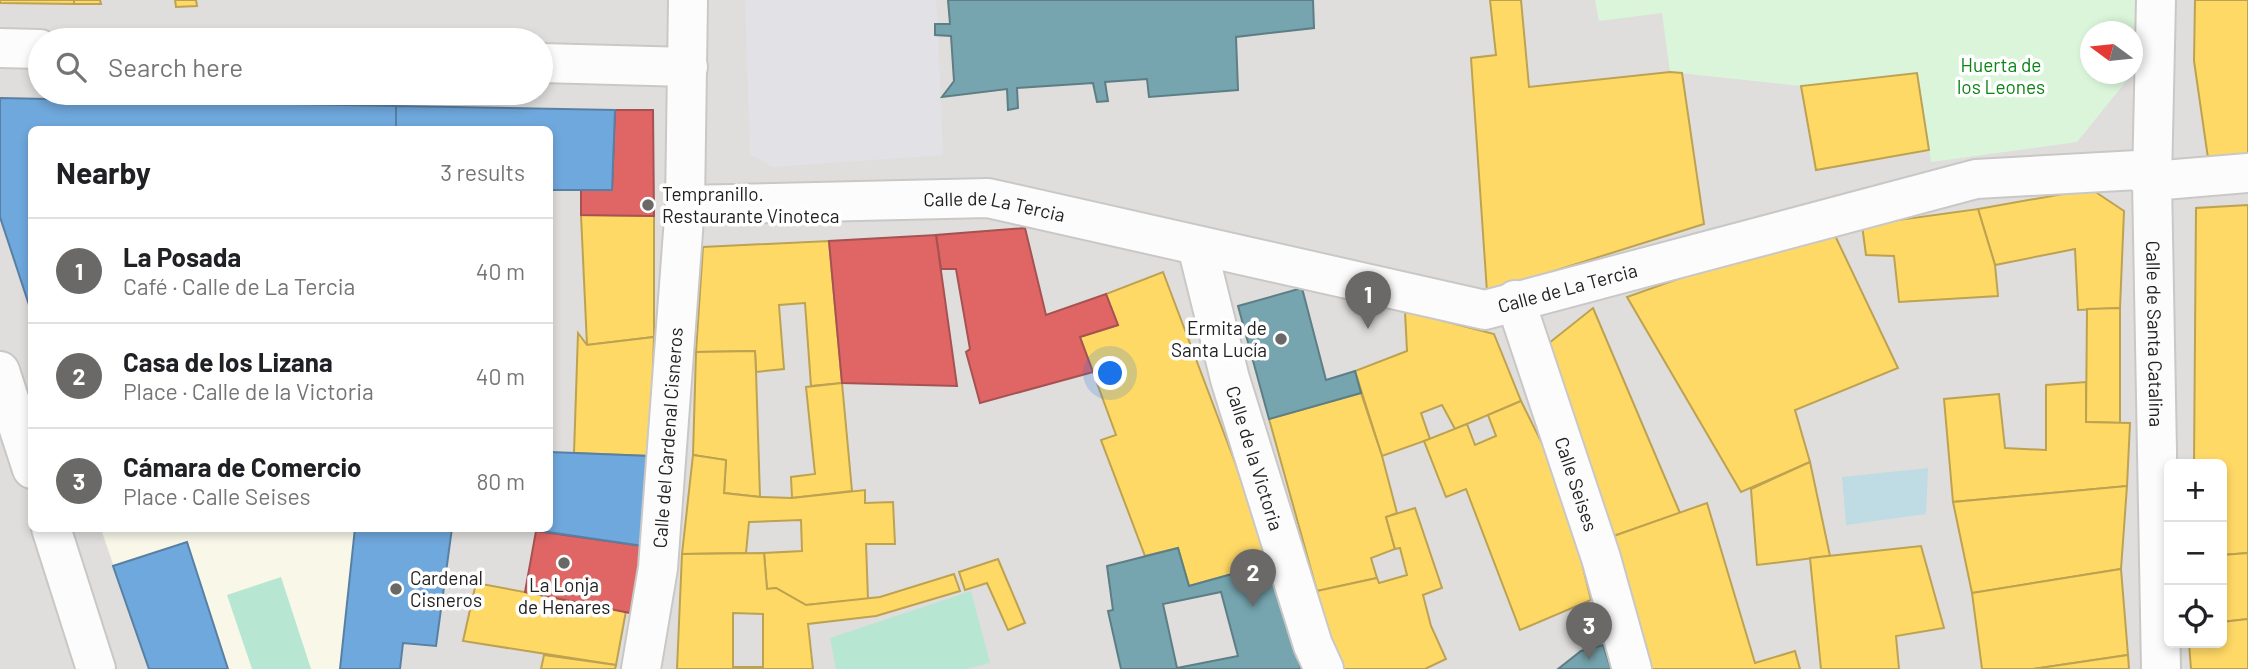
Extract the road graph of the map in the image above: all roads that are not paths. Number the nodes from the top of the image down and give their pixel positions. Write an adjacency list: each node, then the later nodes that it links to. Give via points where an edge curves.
1 (688, 0): 6 (street, Calle del Cardenal Cisneros)
2 (2156, 0): 8 (street, Calle de Santa Catalina)
3 (0, 48): 4 (street)
4 (28, 49)
5 (553, 63): 6 (street)
6 (688, 67): 9 (street, Calle del Cardenal Cisneros)
7 (2248, 173): 8 (street)
8 (2152, 181): 11 (street, Calle de La Tercia, via 2138,170 1976,179); 19 (street, Calle de Santa Catalina)
9 (685, 205): 10 (street, Calle de La Tercia, via 988,198); 16 (street, Calle del Cardenal Cisneros, via 658,568)
10 (1197, 246): 11 (street, Calle de La Tercia, via 1485,310); 17 (street, Calle de la Victoria, via 1230,379)
11 (1515, 300): 18 (street, Calle Seises, via 1601,558)
12 (0, 371): 13 (street)
13 (28, 456)
14 (52, 532): 15 (street)
15 (96, 669)
16 (640, 669)
17 (1324, 669)
18 (1632, 669)
19 (2161, 669)

